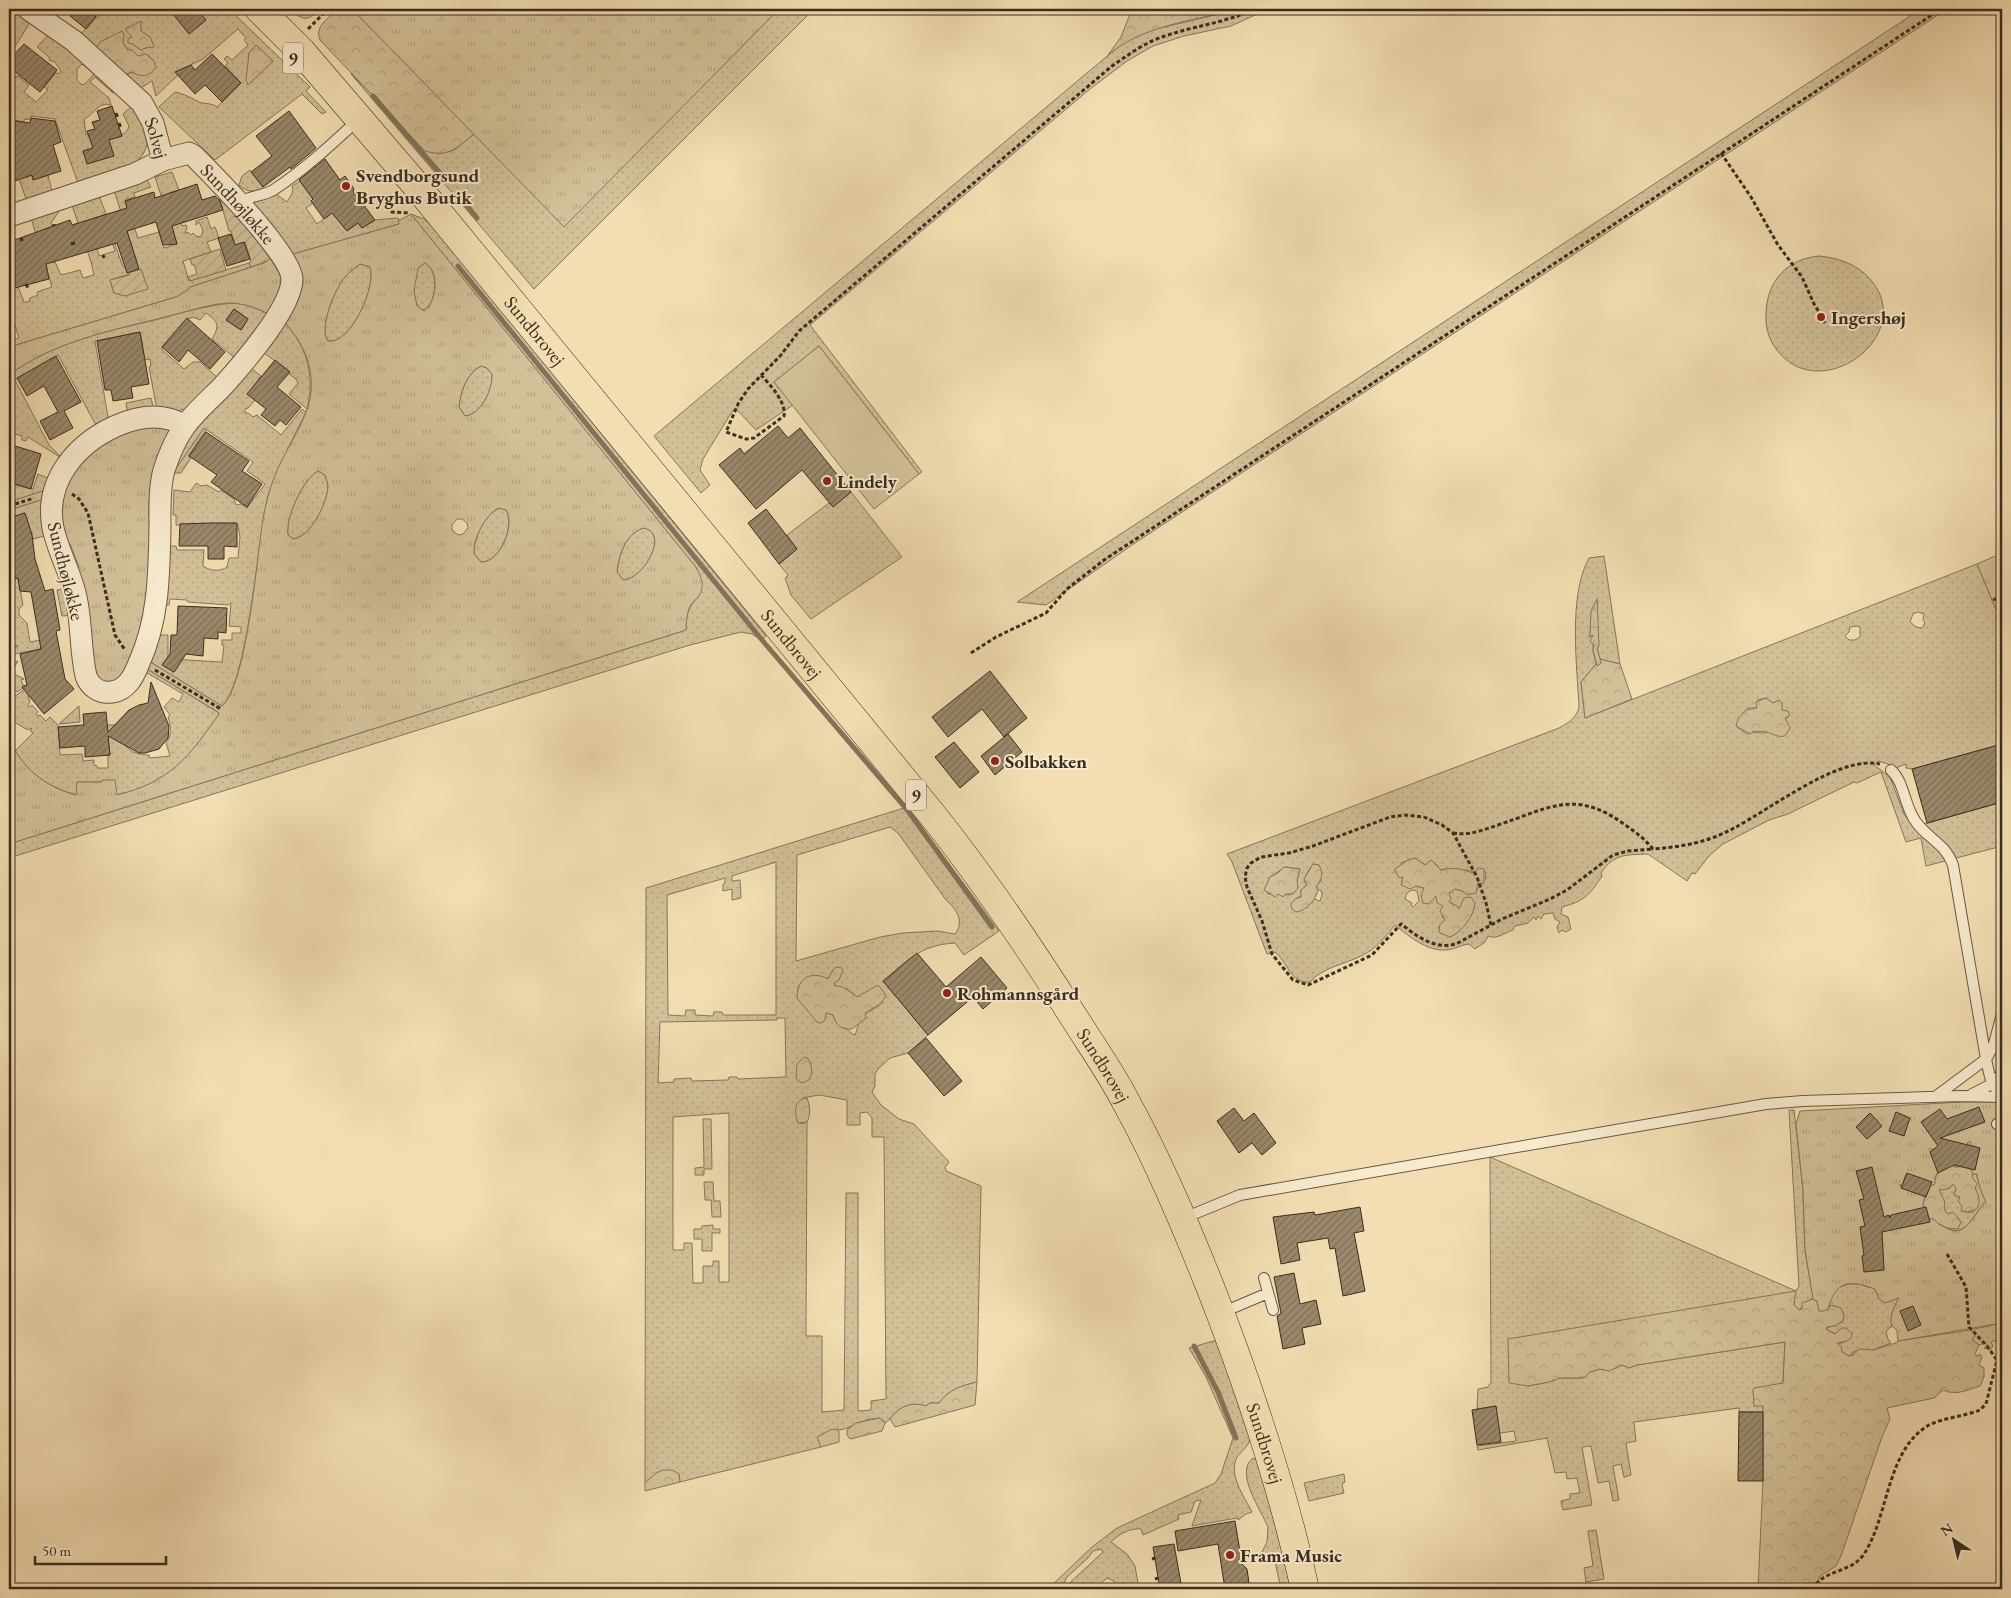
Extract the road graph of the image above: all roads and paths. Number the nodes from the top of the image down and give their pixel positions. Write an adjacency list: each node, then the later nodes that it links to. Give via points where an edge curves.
1 (28, 9): 14 (street, Solvej, via 74,41 146,110)
2 (240, 9): 9 (main road, Sundbrovej / 9)
3 (259, 9): 9 (main road, Sundbrovej / 9, via 302,52)
4 (328, 9): 7 (path)
5 (1255, 9): 22 (path, via 1222,22 1152,41 1112,66 824,308)
6 (1941, 9): 13 (path)
7 (306, 31)
8 (116, 113): 10 (path)
9 (353, 113): 15 (lane, via 326,151 277,187); 42 (main road, Sundbrovej / 9, via 441,216 973,867 1044,970 1126,1101)
10 (118, 118)
11 (119, 123): 12 (path)
12 (121, 128)
13 (1721, 153): 21 (path, via 1778,245 1802,277 1820,313 1819,321); 28 (path, via 1104,560 1072,585 1046,613)
14 (163, 160): 15 (street, Sundhøjløkke, via 192,153); 18 (street, Solvej, via 135,174)
15 (239, 203): 23 (street, Sundhøjløkke, via 289,266 291,289 247,358)
16 (386, 207): 17 (path, via 395,213)
17 (418, 213)
18 (9, 216)
19 (75, 243): 20 (path)
20 (70, 244)
21 (1825, 322)
22 (761, 374): 22 (path, via 779,398 784,416 754,438 726,432 743,396)
23 (184, 426): 24 (street, Sundhøjløkke, via 171,418 159,416 138,418 111,429 71,458); 29 (street, Sundhøjløkke, via 162,478 158,596 151,632)
24 (54, 492): 25 (path); 29 (path, via 72,494 88,513 115,635 123,648); 29 (street, Sundhøjløkke, via 53,528 76,595 86,678 100,691 116,692 128,683)
25 (9, 506)
26 (2002, 596): 27 (path)
27 (1993, 600)
28 (971, 653)
29 (140, 661): 30 (path)
30 (221, 709)
31 (1891, 770): 33 (path, via 1869,762 1844,768 1726,832 1689,845); 36 (lane, via 1915,822 1945,849 1953,865)
32 (1452, 833): 33 (path, via 1476,832 1556,806 1579,803 1610,814); 34 (path, via 1477,877); 34 (path, via 1424,817 1406,815 1370,823 1313,846 1256,860 1247,868 1245,881 1272,954 1294,980 1304,986 1372,955 1401,924 1438,946 1450,946)
33 (1653, 849): 34 (path, via 1613,856 1567,890)
34 (1491, 925)
35 (2002, 1014): 36 (lane, via 1993,1047)
36 (1986, 1059): 38 (lane); 41 (lane)
37 (2002, 1073): 38 (lane)
38 (1992, 1084): 39 (lane); 40 (lane)
39 (2002, 1095): 40 (lane)
40 (1961, 1096): 41 (lane)
41 (1934, 1097): 42 (lane, via 1766,1104 1240,1195)
42 (1191, 1214): 47 (main road, Sundbrovej / 9)
43 (1948, 1254): 49 (path, via 1966,1286 1969,1328)
44 (1264, 1278): 45 (lane)
45 (1268, 1293): 46 (lane); 47 (lane)
46 (1274, 1310)
47 (1220, 1313): 50 (main road, Sundbrovej / 9, via 1267,1446)
48 (2002, 1357): 49 (path)
49 (1997, 1360): 51 (path, via 1986,1404 1980,1410 1931,1424 1920,1432 1899,1461 1863,1555 1855,1564 1824,1576)
50 (1304, 1589)
51 (1812, 1589)

